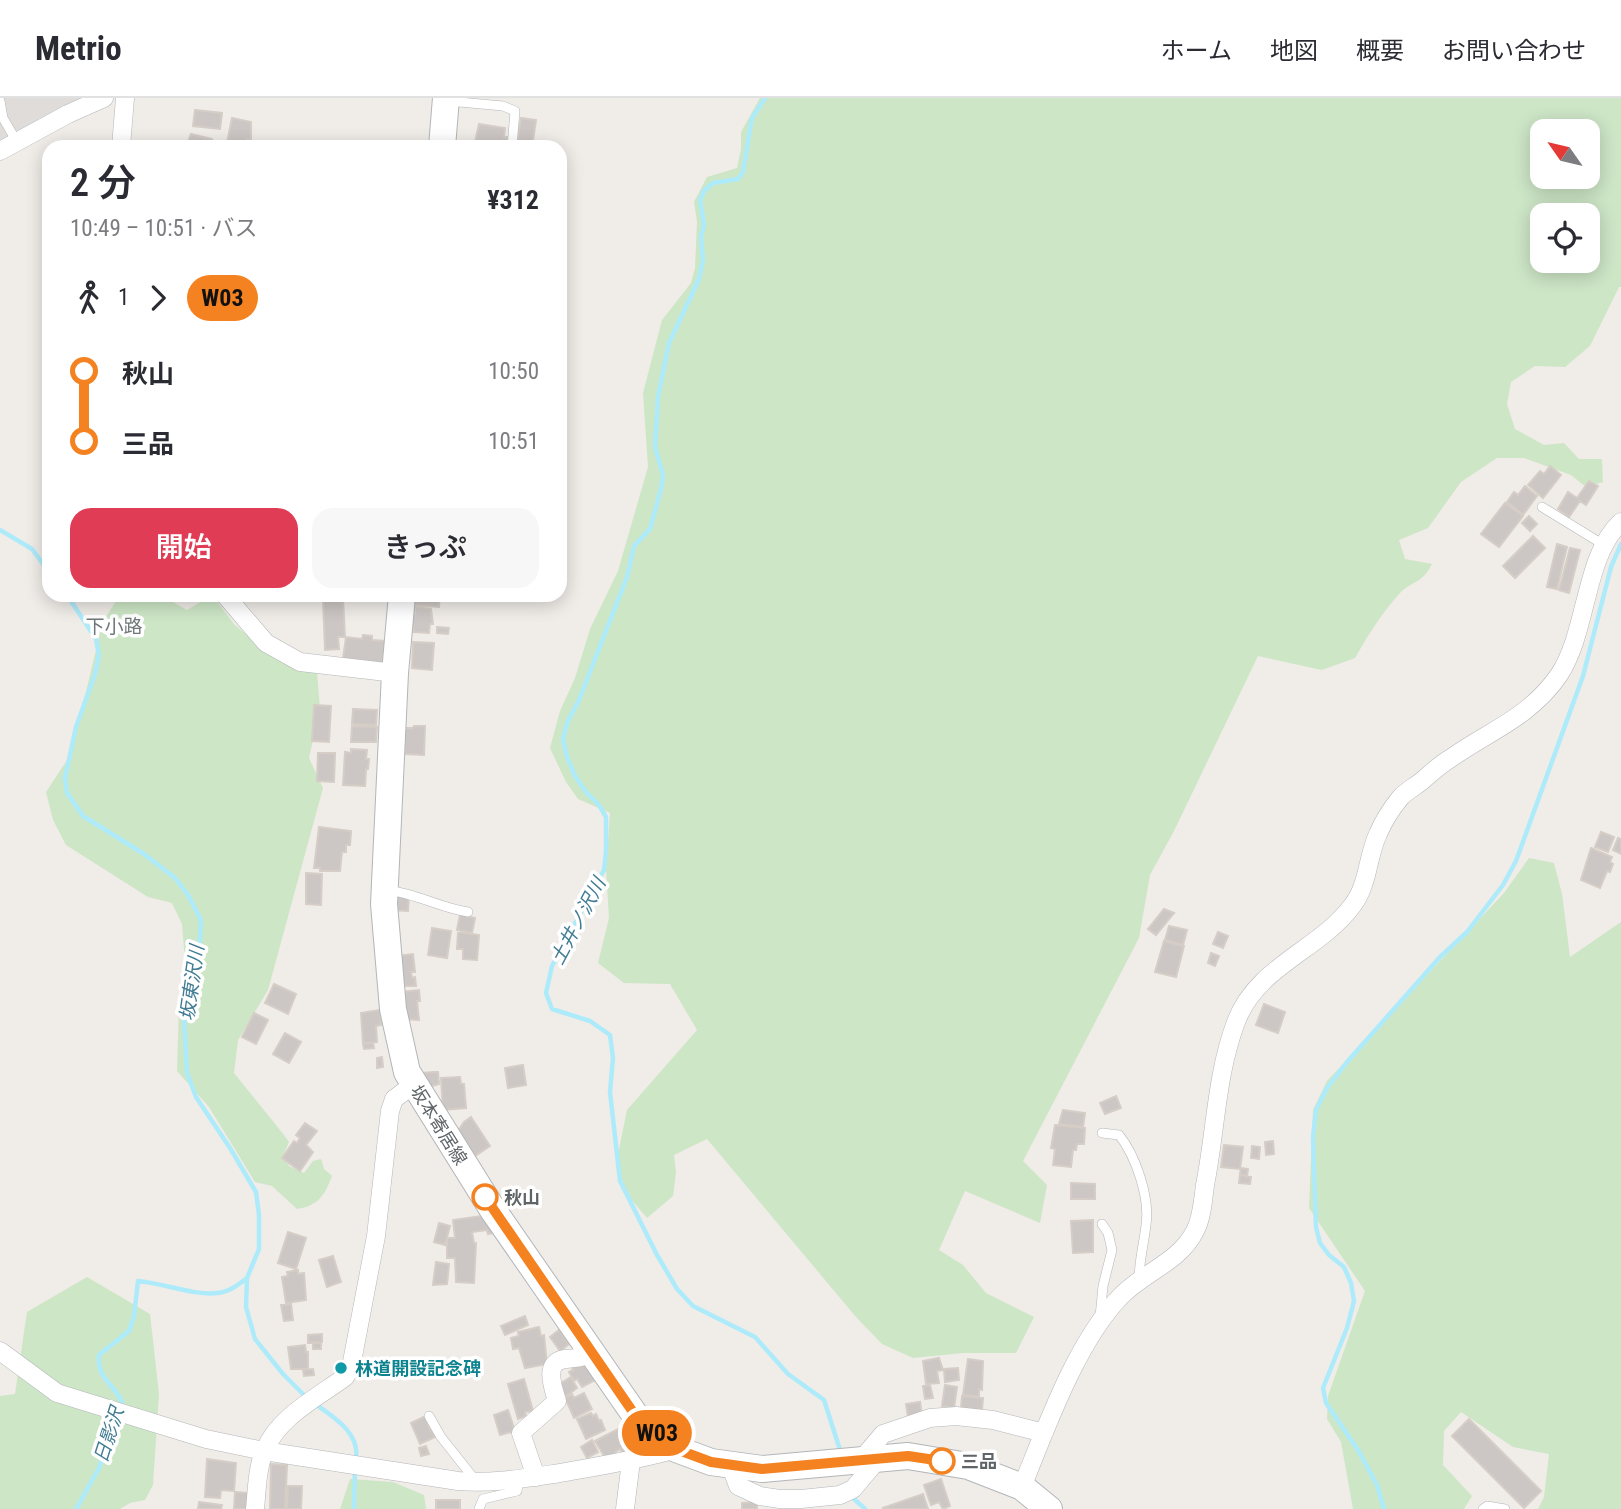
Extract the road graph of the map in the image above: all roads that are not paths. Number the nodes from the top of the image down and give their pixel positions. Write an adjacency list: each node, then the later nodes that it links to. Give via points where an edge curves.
1 (104, 98): 8 (street)
2 (125, 98): 5 (street)
3 (446, 100): 6 (main road); 7 (lane, via 515,111)
4 (0, 101): 8 (lane, via 3,118)
5 (122, 140)
6 (443, 140)
7 (513, 140)
8 (17, 142): 9 (street)
9 (0, 151)
10 (1542, 507): 12 (lane)
11 (1621, 523): 12 (street)
12 (1604, 545): 21 (street, via 1573,649 1559,675 1523,714 1452,757 1400,797 1377,835 1366,879 1353,905 1320,939 1253,989 1237,1019 1220,1072 1197,1227 1181,1252)
13 (231, 602): 15 (street, via 266,643 300,662)
14 (401, 602): 15 (main road, 坂本寄居線)
15 (394, 673): 16 (main road, 坂本寄居線)
16 (384, 890): 17 (lane); 18 (main road, 坂本寄居線, via 393,1009)
17 (468, 912)
18 (413, 1085): 24 (main road, 坂本寄居線); 28 (street, via 394,1099 390,1111 376,1236 351,1367 345,1377 284,1422)
19 (1102, 1133): 21 (lane, via 1119,1135 1138,1171 1147,1210)
20 (1102, 1224): 22 (lane, via 1112,1250)
21 (1139, 1280): 22 (street)
22 (1100, 1322): 26 (street)
23 (0, 1352): 28 (street, via 57,1393 206,1439)
24 (592, 1353): 27 (main road, 坂本寄居線, via 635,1415); 31 (street, via 562,1359 553,1367 550,1378 557,1401 521,1433)
25 (429, 1416): 32 (lane)
26 (1044, 1433): 29 (street, via 993,1420 930,1418 883,1434); 33 (street)
27 (676, 1449): 29 (main road, 坂本寄居線, via 711,1462 762,1469); 30 (street)
28 (264, 1451): 32 (street); 34 (street)
29 (870, 1459): 33 (main road, 坂本寄居線, via 908,1456 968,1466)
30 (631, 1461): 31 (street); 36 (street)
31 (528, 1478): 32 (street); 35 (lane, via 517,1491 483,1499)
32 (477, 1483)
33 (1022, 1487): 37 (main road, 坂本寄居線)
34 (255, 1509)
35 (479, 1509)
36 (625, 1509)
37 (1049, 1509)
38 (1483, 1509): 39 (lane)
39 (1505, 1509)

